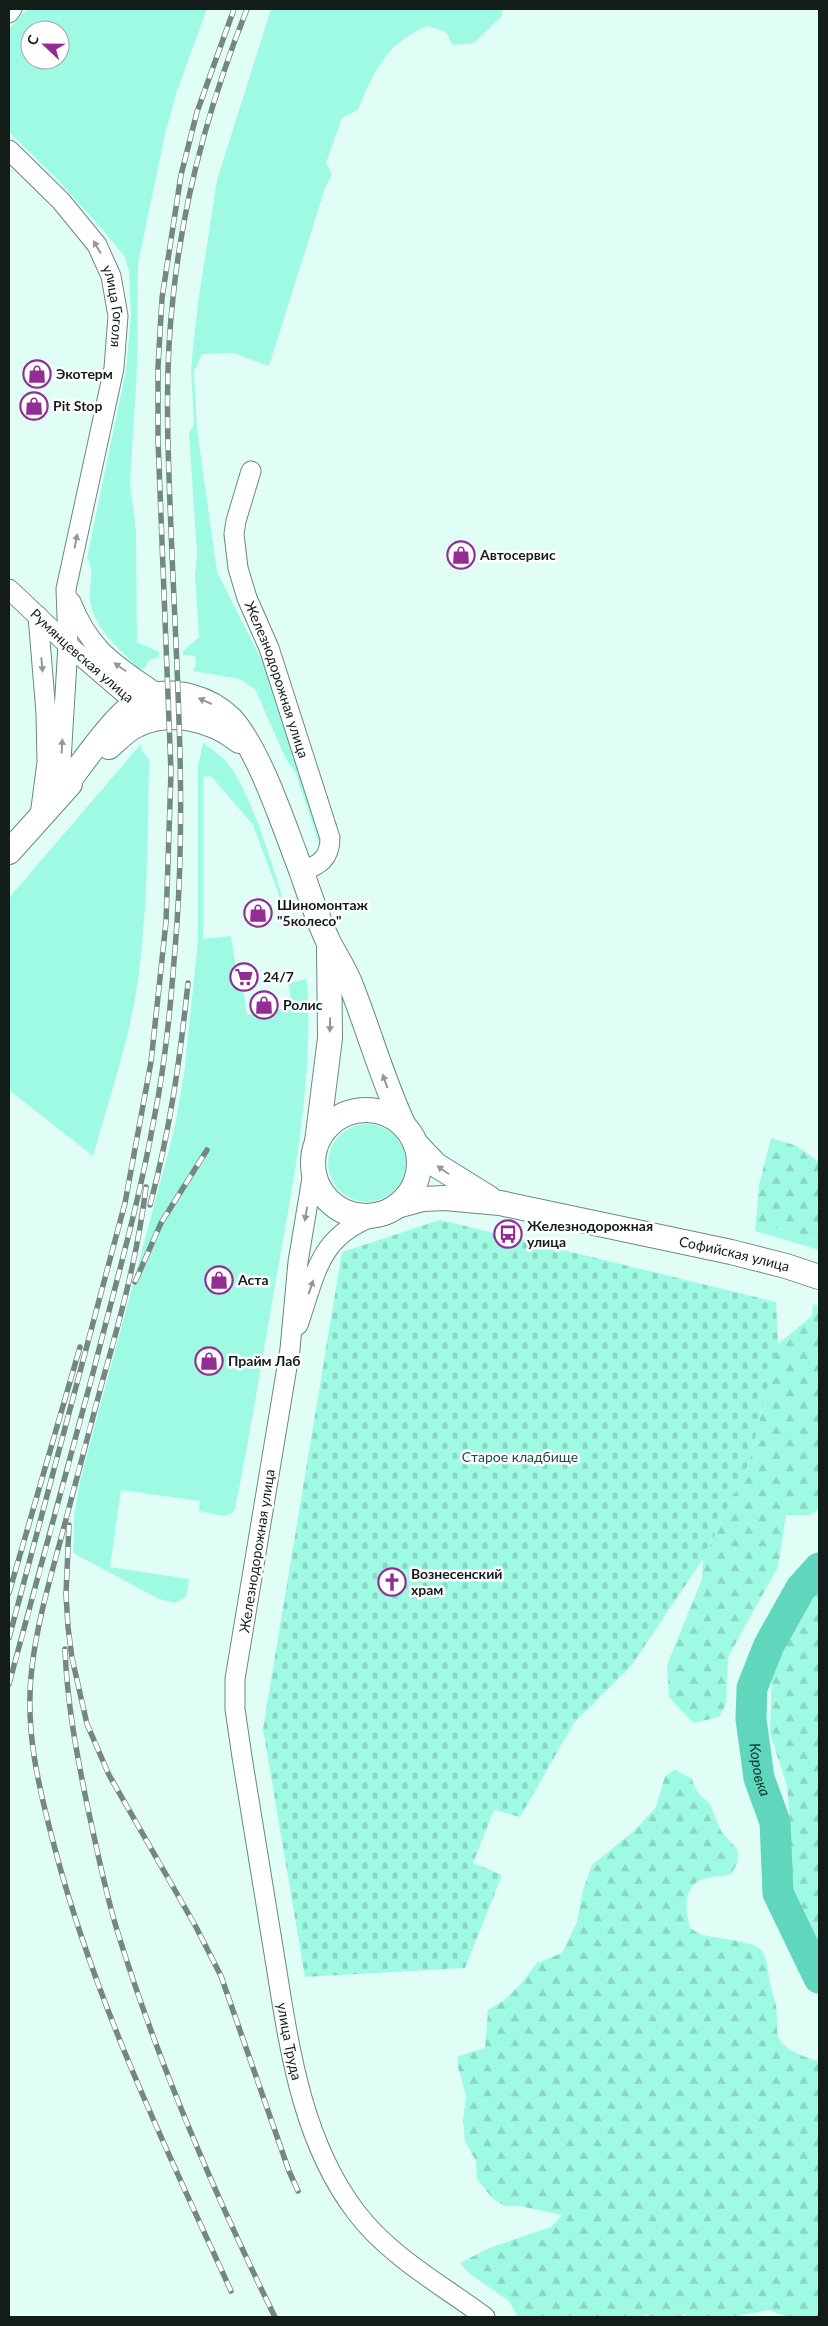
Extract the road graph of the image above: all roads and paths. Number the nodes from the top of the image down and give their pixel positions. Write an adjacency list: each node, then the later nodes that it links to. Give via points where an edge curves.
1 (12, 9): 2 (street)
2 (9, 13)
3 (9, 150): 6 (street, улица Гоголя, one-way to 3, via 114,368 118,316 116,294 106,262 87,232 61,201)
4 (251, 471): 16 (street, Железнодорожная улица, via 234,534 238,568 269,648 330,838 330,848 324,861)
5 (9, 589): 7 (street, Румянцевская улица)
6 (66, 589): 8 (street, улица Гоголя); 9 (street, Румянцевская улица, one-way to 6, via 105,656 81,626)
7 (38, 616): 8 (street, Румянцевская улица); 14 (street, one-way to 14, via 47,762)
8 (68, 645): 10 (street, Румянцевская улица); 13 (street, улица Гоголя, one-way to 8)
9 (160, 695): 10 (main road, Железнодорожная улица); 12 (main road, Железнодорожная улица, one-way to 9, via 240,730 221,710 192,696)
10 (134, 703): 11 (street, Румянцевская улица); 13 (main road)
11 (156, 720): 12 (main road, Железнодорожная улица, via 188,719 210,724 240,742); 13 (main road, Железнодорожная улица, via 135,726 123,734)
12 (257, 764): 16 (main road, Железнодорожная улица)
13 (60, 794): 14 (main road)
14 (40, 816): 15 (main road)
15 (9, 852)
16 (301, 872): 17 (main road, Железнодорожная улица)
17 (329, 942): 18 (main road, Железнодорожная улица, one-way to 17, via 384,1078 352,985); 19 (main road, Железнодорожная улица, one-way to 19, via 330,1038)
18 (409, 1134): 19 (main road, via 393,1118 379,1112 358,1112 332,1123 323,1134); 20 (main road, Софийская улица, one-way to 18, via 436,1165); 21 (main road, via 419,1160 417,1178 410,1194)
19 (315, 1156): 21 (main road, via 320,1188 334,1206 355,1215); 23 (street, Железнодорожная улица, one-way to 23, via 298,1262)
20 (500, 1203): 21 (main road, Софийская улица, via 423,1199); 22 (main road, Софийская улица, via 731,1252)
21 (389, 1210): 23 (street, Железнодорожная улица, one-way to 21, via 316,1271 333,1240 354,1224)
22 (819, 1278)
23 (290, 1349): 24 (street, Железнодорожная улица)
24 (235, 1693): 25 (street, улица Труда, via 242,1757 289,2046 315,2134 346,2197 371,2229)
25 (485, 2317)

